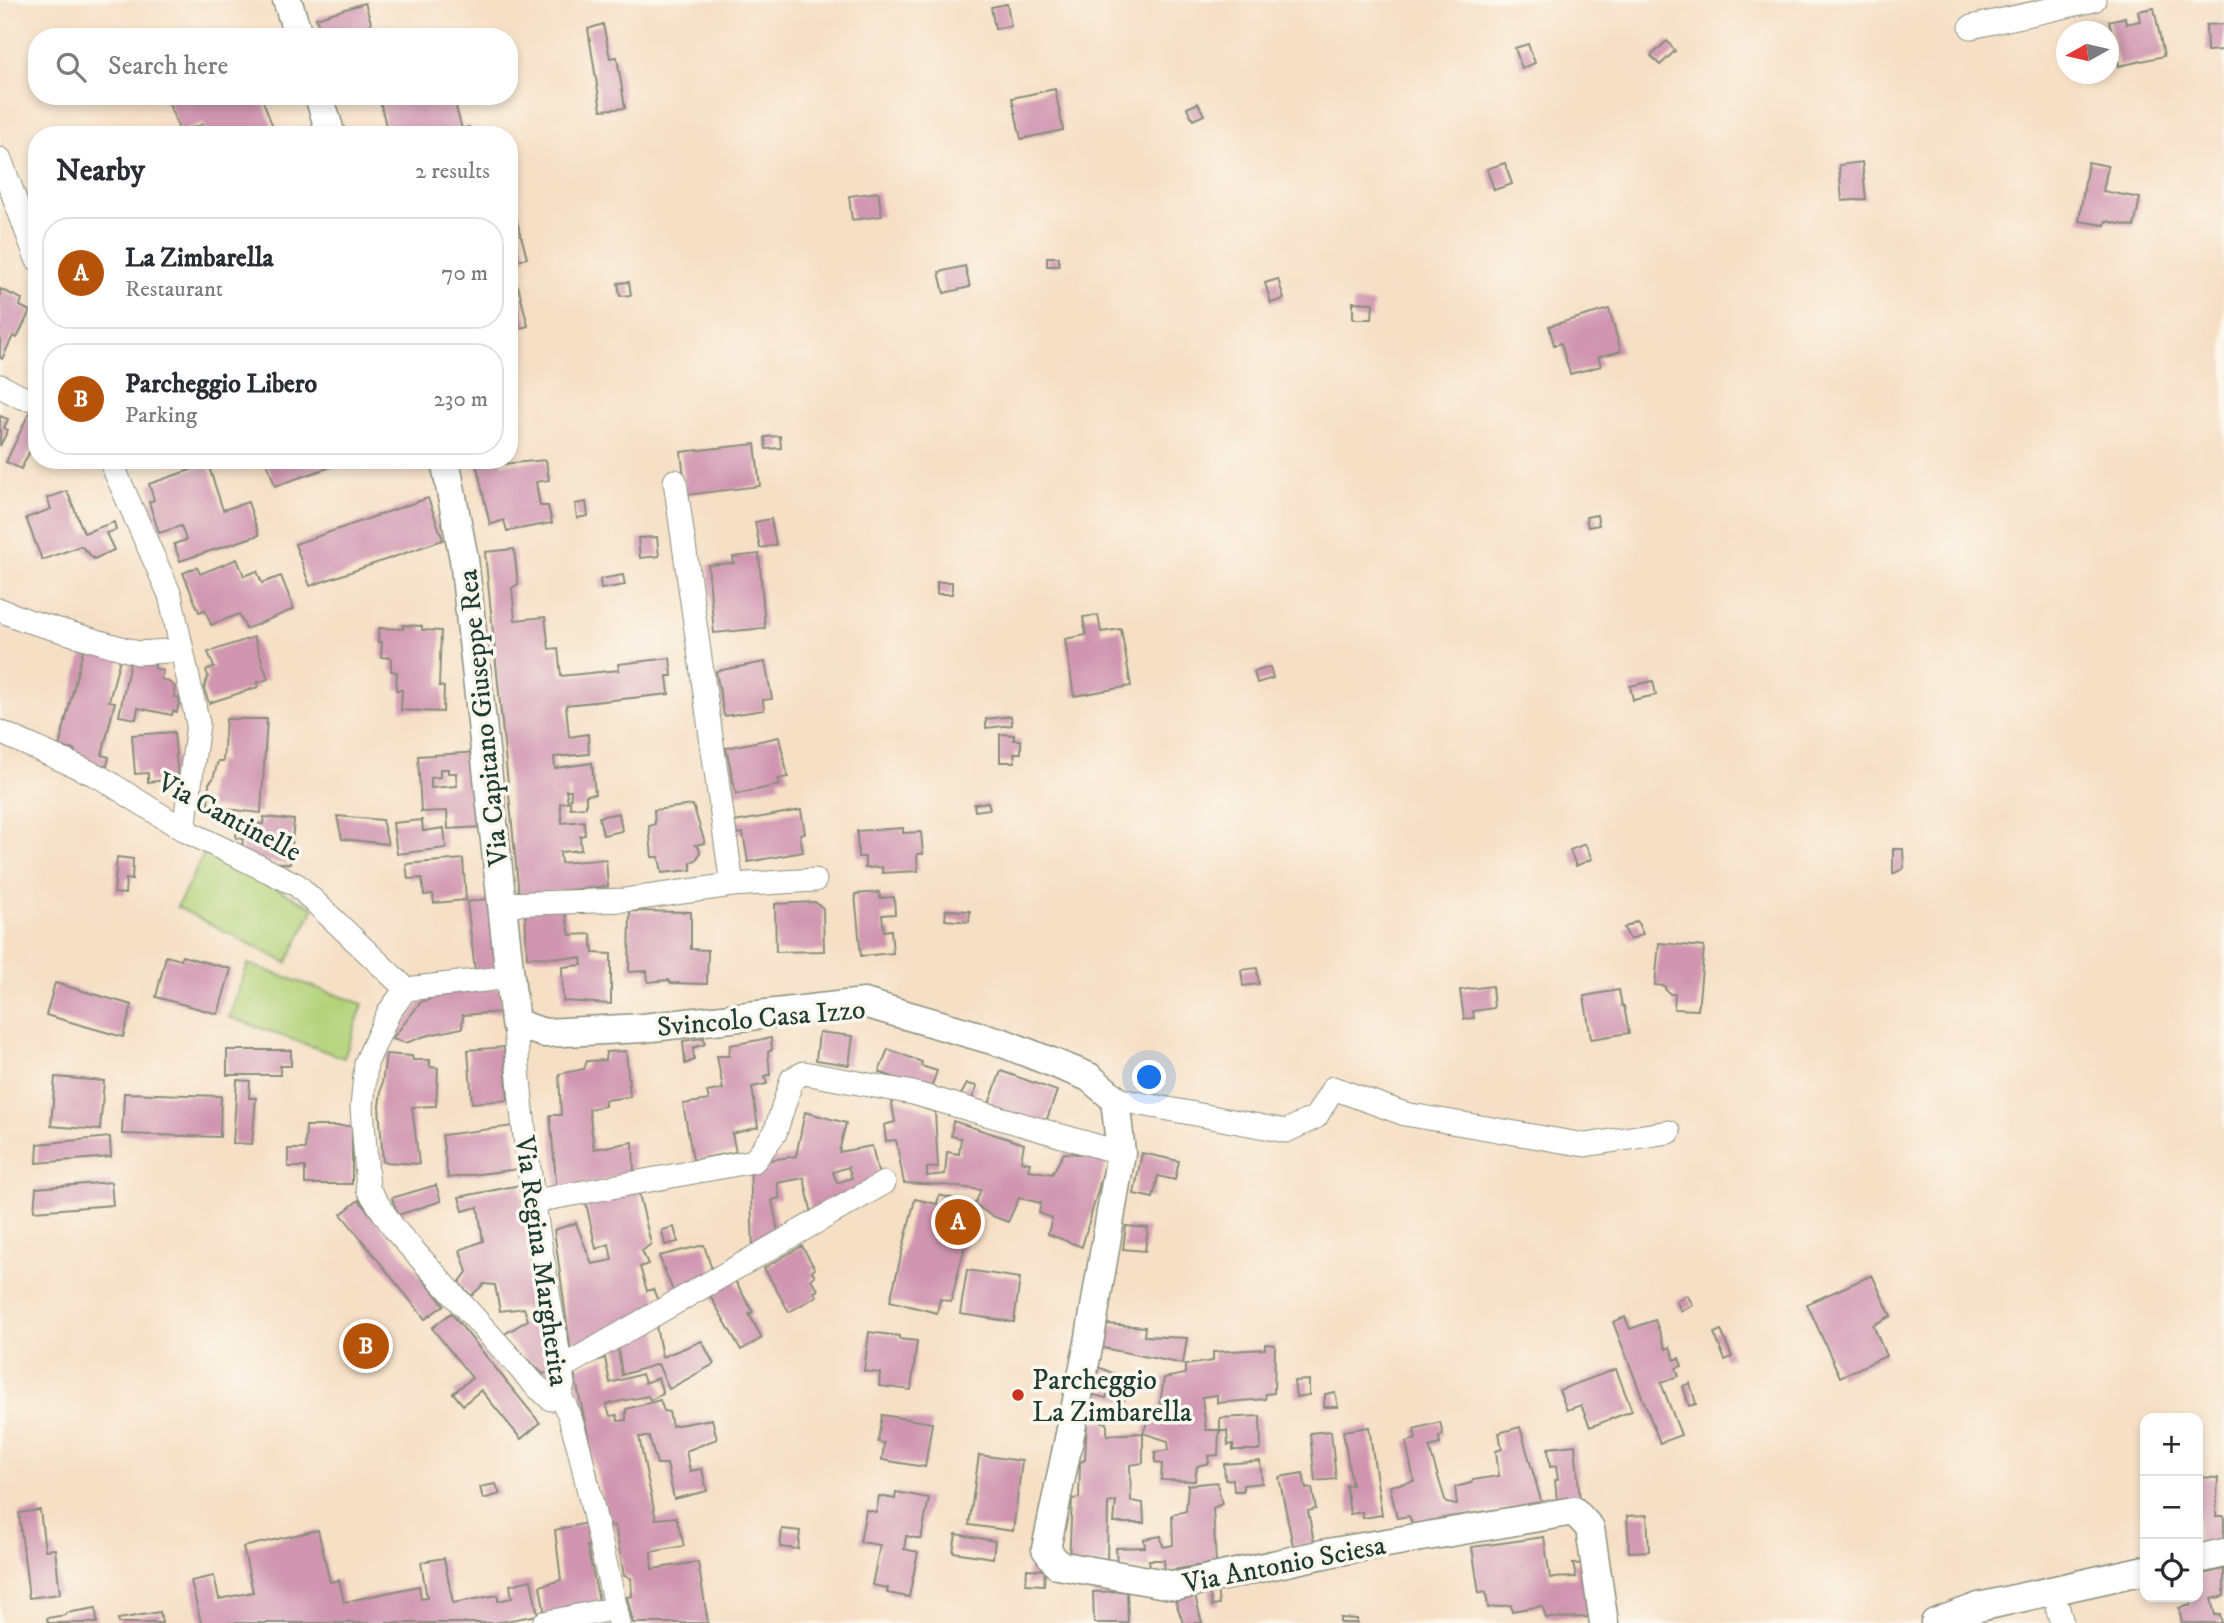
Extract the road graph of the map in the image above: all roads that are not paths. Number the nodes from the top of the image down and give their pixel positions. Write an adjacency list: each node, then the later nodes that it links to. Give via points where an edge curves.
1 (286, 0): 4 (street)
2 (2094, 0): 3 (street)
3 (1970, 27)
4 (296, 28)
5 (321, 105): 6 (street)
6 (328, 126)
7 (0, 159): 8 (street)
8 (28, 235)
9 (0, 386): 10 (street)
10 (28, 398)
11 (114, 469): 15 (street, via 170,595)
12 (446, 469): 20 (street, Via Capitano Giuseppe Rea, via 464,559)
13 (675, 481): 19 (street)
14 (0, 610): 15 (street, via 138,653)
15 (182, 650): 17 (street, via 198,724)
16 (0, 732): 17 (street, Via Cantinelle, via 100,778)
17 (184, 830): 22 (street, Via Cantinelle, via 297,885)
18 (815, 880): 19 (street)
19 (732, 885): 20 (street, via 625,900)
20 (503, 904): 21 (street, Via Capitano Giuseppe Rea)
21 (510, 976): 22 (street); 23 (street, Via Regina Margherita)
22 (406, 989): 30 (street, via 389,1012 366,1063 362,1108 368,1189 395,1230 535,1385 551,1399)
23 (515, 1023): 24 (street, Svincolo Casa Izzo, via 544,1033 643,1028 864,1003 1003,1043 1089,1077); 28 (street, Via Regina Margherita)
24 (1115, 1099): 25 (street, via 1286,1131 1316,1117 1333,1088 1405,1114 1585,1145); 26 (street, Via Antonio Sciesa)
25 (1669, 1132)
26 (1121, 1153): 28 (street, via 913,1093 804,1073 792,1079 775,1133 754,1161); 36 (street, Via Antonio Sciesa, via 1089,1343 1046,1549 1058,1565 1177,1586 1328,1553 1574,1511 1590,1528)
27 (884, 1183): 29 (street)
28 (535, 1201): 29 (street, Via Regina Margherita)
29 (561, 1368): 30 (street, Via Regina Margherita)
30 (560, 1396): 34 (street, Via Regina Margherita, via 579,1448)
31 (2224, 1553): 32 (street)
32 (2203, 1558)
33 (2140, 1571): 37 (street, via 1979,1607)
34 (618, 1616): 35 (street)
35 (544, 1623)
36 (1604, 1623)
37 (1935, 1623)

